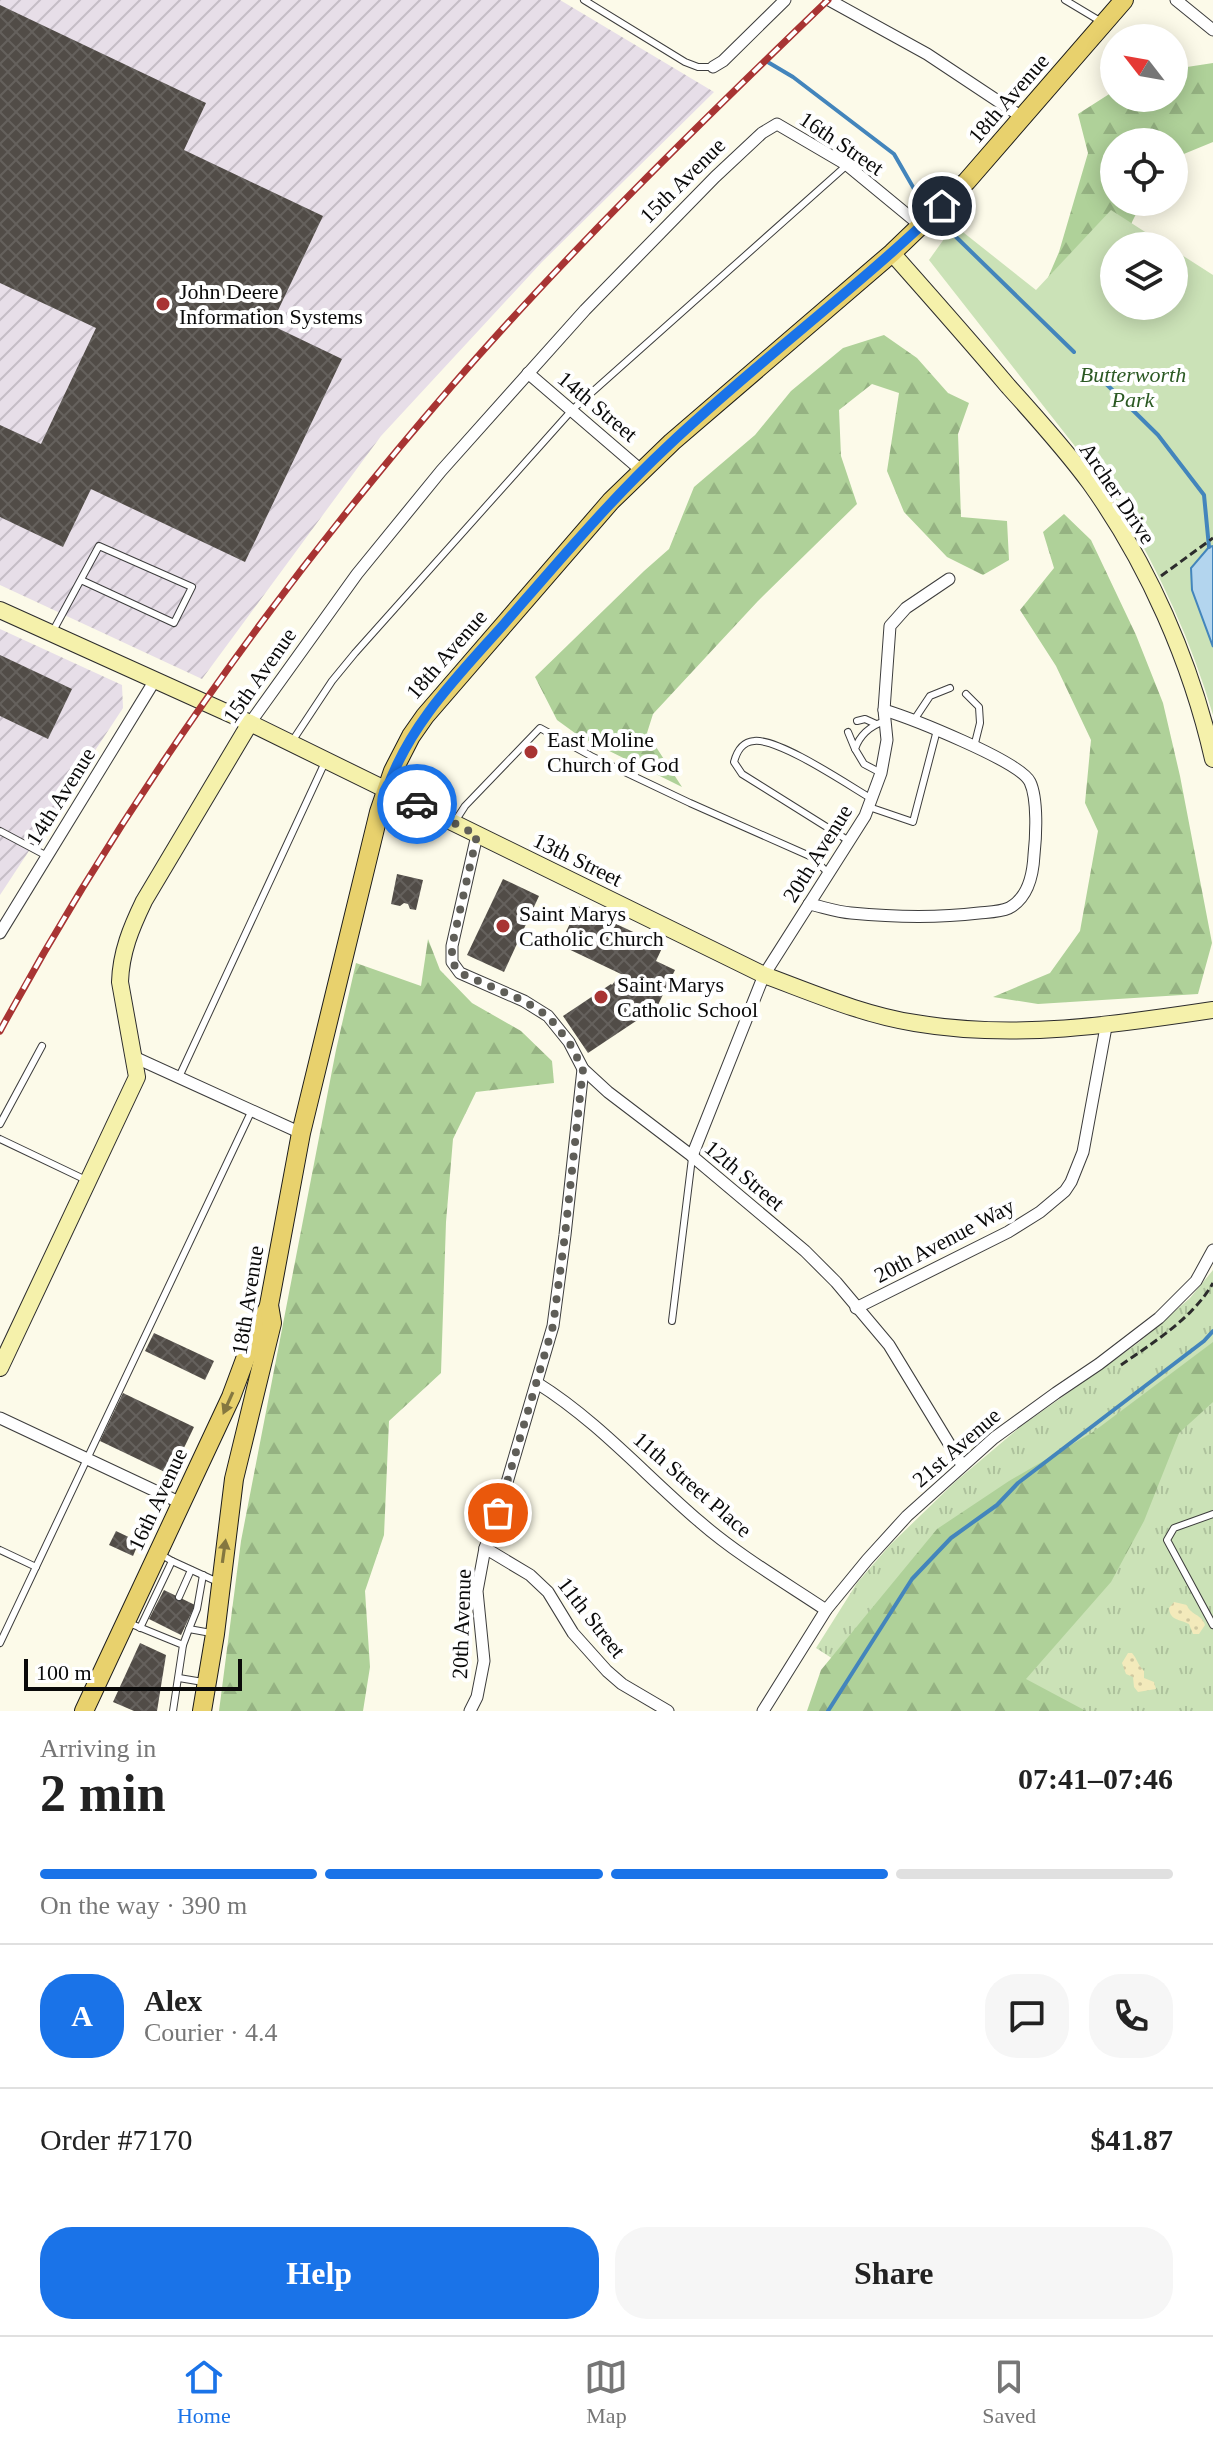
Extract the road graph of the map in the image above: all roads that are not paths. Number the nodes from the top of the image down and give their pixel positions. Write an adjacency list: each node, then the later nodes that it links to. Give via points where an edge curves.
1 (584, 0): 10 (lane, via 685,62)
2 (785, 0): 10 (street)
3 (829, 0): 11 (street, via 927,54)
4 (1065, 0): 7 (lane)
5 (1124, 0): 7 (main road, 18th Avenue)
6 (1176, 0): 9 (street)
7 (1103, 24)
8 (1100, 27): 11 (main road, 18th Avenue)
9 (1213, 30)
10 (713, 67)
11 (1022, 117): 14 (main road, 18th Avenue)
12 (777, 124): 13 (street, 16th Street); 16 (street, 15th Avenue, via 715,177)
13 (847, 165): 14 (street, 16th Street); 17 (lane)
14 (921, 226): 15 (main road, 18th Avenue)
15 (892, 253): 18 (main road, 18th Avenue); 35 (street, Archer Drive, via 1047,430 1114,520 1163,611)
16 (528, 373): 17 (street, 14th Street); 29 (street, 15th Avenue, via 405,513)
17 (572, 410): 18 (street, 14th Street); 32 (lane, via 355,653)
18 (642, 471): 38 (main road, 18th Avenue, via 425,716)
19 (949, 579): 26 (street, 20th Avenue, via 906,608 890,626)
20 (81, 580): 20 (lane, via 99,546 192,587 174,623); 22 (lane)
21 (0, 610): 22 (street, 13th Street)
22 (52, 634): 23 (street, 13th Street)
23 (155, 680): 29 (street, 13th Street); 44 (street, 14th Avenue)
24 (950, 688): 27 (lane, via 930,696)
25 (966, 694): 33 (lane, via 979,707)
26 (882, 718): 27 (street); 28 (lane); 34 (lane, via 858,739); 37 (street, 20th Avenue, via 887,740)
27 (914, 720): 30 (street)
28 (857, 721)
29 (250, 723): 32 (street, 13th Street); 52 (street, 15th Avenue, via 129,932 120,982)
30 (937, 730): 33 (street); 39 (lane, via 913,822)
31 (848, 732): 34 (lane)
32 (290, 744): 36 (street, 13th Street)
33 (974, 748): 46 (street, via 1018,769 1030,781 1034,859 1031,880 1017,903 1006,910 946,917 848,913)
34 (855, 749): 37 (lane, via 864,764)
35 (1213, 759)
36 (326, 760): 38 (street, 13th Street); 54 (lane)
37 (881, 773): 39 (street, 20th Avenue)
38 (387, 789): 40 (street, 13th Street); 57 (main road, 18th Avenue)
39 (870, 803): 43 (street, 20th Avenue); 43 (lane, via 777,746 755,741 740,748 734,762 742,774)
40 (454, 823): 42 (street, 13th Street); 45 (lane, via 540,728 676,797 812,857)
41 (0, 831): 44 (lane)
42 (477, 835): 48 (street, 13th Street); 53 (street, 12th Street, via 452,962 471,979 548,1016)
43 (849, 841): 45 (street, 20th Avenue)
44 (47, 856): 47 (street, 14th Avenue)
45 (828, 873): 46 (street, 20th Avenue)
46 (809, 904): 48 (street, 20th Avenue)
47 (0, 933)
48 (764, 975): 50 (street, 13th Street, via 846,1006 912,1023 999,1031); 59 (street, 20th Avenue)
49 (1213, 1010): 50 (street, 13th Street)
50 (1106, 1027): 63 (street, 20th Avenue Way, via 1083,1152 1065,1191 1008,1232)
51 (42, 1046): 56 (lane)
52 (134, 1057): 54 (street); 60 (street, 15th Avenue, via 137,1077)
53 (583, 1069): 59 (street, 12th Street); 66 (street, 20th Avenue, via 555,1314)
54 (179, 1077): 55 (street)
55 (252, 1110): 57 (street); 68 (lane)
56 (0, 1124)
57 (301, 1133): 62 (main road, 18th Avenue)
58 (0, 1139): 60 (lane)
59 (692, 1156): 63 (street, 12th Street, via 805,1251); 64 (lane)
60 (89, 1181): 65 (street, 15th Avenue)
61 (1213, 1250): 69 (street, 21st Avenue, via 1196,1281 1159,1318)
62 (269, 1305): 70 (main road, 16th Avenue, one-way to 70); 77 (main road, 18th Avenue, one-way to 62, via 272,1323)
63 (856, 1308): 69 (street, 12th Street, via 889,1345)
64 (672, 1321)
65 (0, 1368)
66 (537, 1383): 72 (street, 20th Avenue); 79 (street, 11th Street Place, via 623,1450 701,1524)
67 (0, 1418): 68 (street)
68 (87, 1458): 70 (street); 75 (lane)
69 (962, 1465): 79 (street, 21st Avenue, via 907,1516)
70 (181, 1503): 74 (main road, 16th Avenue)
71 (1213, 1514): 81 (lane, via 1174,1528 1167,1540)
72 (485, 1548): 93 (street, 20th Avenue, via 477,1591 484,1661); 94 (street, 11th Street, via 548,1592 573,1633 607,1671)
73 (0, 1550): 75 (lane)
74 (165, 1557): 76 (lane); 80 (main road, 16th Avenue)
75 (36, 1567): 86 (lane)
76 (191, 1570): 77 (lane); 78 (lane)
77 (211, 1579): 83 (lane); 84 (main road, 18th Avenue)
78 (179, 1597)
79 (826, 1610): 95 (street, 21st Avenue)
80 (133, 1625): 85 (lane); 90 (main road, 16th Avenue)
81 (1213, 1625)
82 (164, 1627): 85 (lane)
83 (189, 1629): 84 (lane); 87 (lane)
84 (215, 1634): 89 (main road, 18th Avenue)
85 (160, 1637): 87 (lane)
86 (0, 1643)
87 (183, 1645): 88 (lane)
88 (179, 1678): 89 (lane); 91 (lane)
89 (206, 1682): 92 (main road, 18th Avenue)
90 (84, 1711)
91 (173, 1711)
92 (202, 1711)
93 (470, 1711)
94 (668, 1711)
95 (763, 1711)

